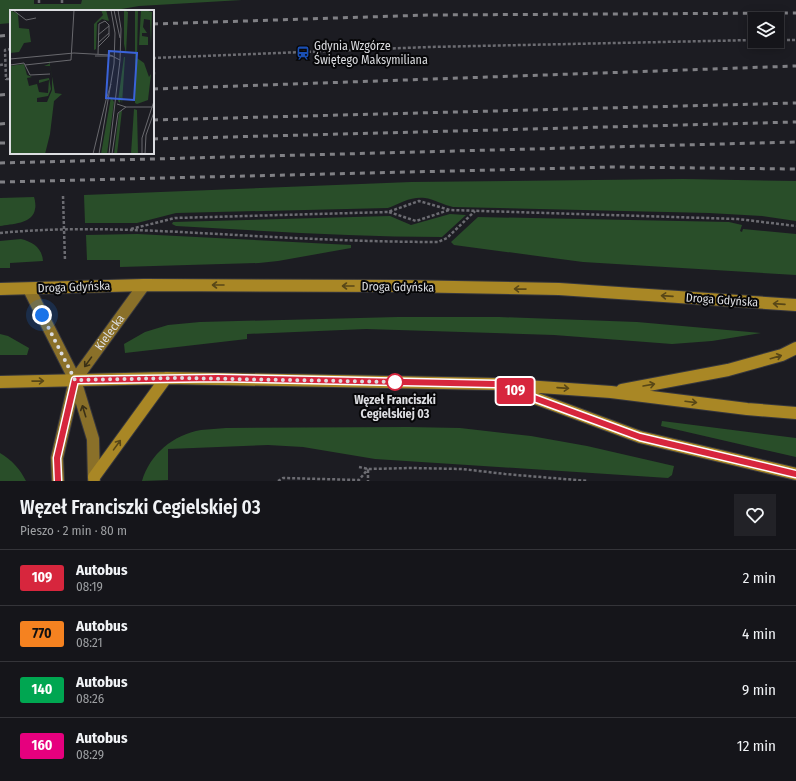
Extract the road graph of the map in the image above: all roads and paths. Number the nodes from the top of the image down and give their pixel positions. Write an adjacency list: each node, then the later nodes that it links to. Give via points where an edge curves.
1 (39, 0): 3 (path)
2 (62, 0): 4 (path)
3 (39, 4)
4 (62, 4)
5 (748, 40): 9 (path, via 414,47)
6 (784, 40): 7 (path)
7 (796, 40)
8 (10, 49): 10 (path, via 5,50)
9 (154, 58)
10 (5, 64): 11 (path); 12 (path, via 6,79)
11 (0, 65)
12 (10, 79)
13 (63, 196): 19 (path)
14 (450, 210): 15 (path); 16 (path, via 416,220); 16 (path, via 419,201)
15 (475, 211): 17 (path, via 738,219); 18 (path, via 447,238 438,242 362,241)
16 (388, 212): 18 (path, via 175,218)
17 (796, 226)
18 (131, 229): 19 (path)
19 (64, 230): 20 (path); 21 (path)
20 (0, 233)
21 (65, 261)
22 (144, 285): 24 (main road, Droga Gdyńska); 25 (main road, Droga Gdyńska, one-way to 22, via 559,289); 28 (main road, Kielecka, one-way to 28)
23 (0, 289): 24 (main road, Droga Gdyńska)
24 (29, 289): 28 (main road)
25 (796, 305)
26 (796, 348): 31 (main road, one-way to 26, via 728,370 782,355)
27 (166, 378): 28 (main road); 30 (main road); 36 (main road, one-way to 27)
28 (75, 380): 29 (main road, one-way to 28); 36 (main road, one-way to 28, via 93,439); 37 (main road, Kielecka, via 57,458)
29 (0, 382)
30 (496, 384): 31 (main road, one-way to 31); 35 (main road, via 640,437)
31 (611, 392): 32 (main road, one-way to 32)
32 (796, 413)
33 (359, 466): 34 (path)
34 (368, 469): 38 (path, via 359,480 283,478); 39 (path); 40 (path, via 462,469)
35 (796, 474)
36 (94, 479)
37 (58, 481)
38 (278, 481)
39 (368, 481)
40 (588, 481)

